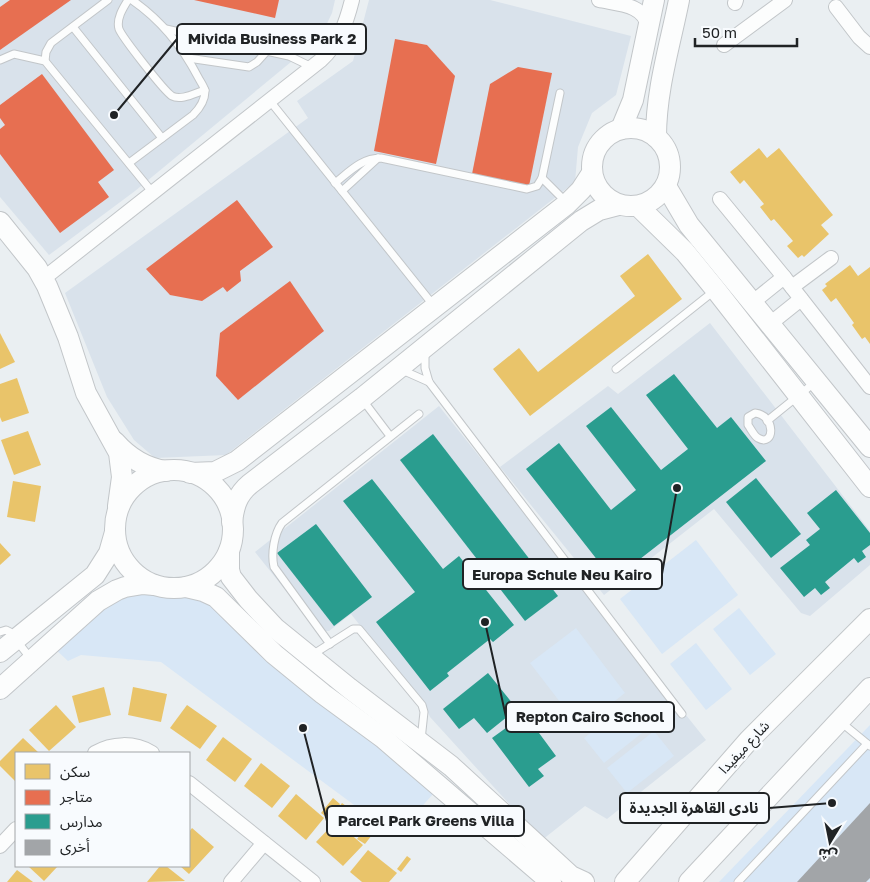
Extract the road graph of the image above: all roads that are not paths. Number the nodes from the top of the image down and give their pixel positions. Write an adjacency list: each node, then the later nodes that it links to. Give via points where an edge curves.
1 (108, 0): 11 (lane)
2 (128, 0): 20 (lane, via 119,18 119,28 154,78 172,96 182,98)
3 (132, 0): 12 (lane)
4 (352, 0): 19 (street, via 340,37 330,52)
5 (599, 0): 9 (street, via 636,9 646,17)
6 (679, 0): 10 (street)
7 (786, 0): 13 (street)
8 (836, 7): 14 (street)
9 (651, 15): 10 (street); 23 (street, via 633,100)
10 (674, 22): 24 (street, via 659,93)
11 (73, 28): 18 (lane, via 51,43); 25 (lane)
12 (166, 29): 15 (lane); 16 (lane)
13 (724, 45)
14 (870, 47)
15 (267, 51): 16 (lane, via 249,66); 19 (lane, via 289,56)
16 (188, 58): 20 (lane)
17 (0, 60): 18 (lane, via 14,54)
18 (45, 61): 27 (lane)
19 (313, 67): 22 (street)
20 (205, 90): 25 (lane, via 202,105)
21 (560, 93): 29 (lane)
22 (270, 101): 30 (lane); 33 (street)
23 (621, 129): 24 (street, via 646,130); 28 (street, via 604,138 598,146)
24 (656, 137): 31 (street, via 669,154 670,176)
25 (162, 138): 27 (lane)
26 (378, 158): 29 (lane, via 527,189 537,186); 30 (lane, via 364,161); 32 (lane)
27 (129, 163): 33 (lane)
28 (592, 173): 35 (street, via 582,190); 36 (street, via 597,187)
29 (542, 178): 35 (lane)
30 (335, 182): 32 (lane)
31 (666, 186): 37 (street, via 654,199); 42 (street)
32 (342, 191): 45 (lane)
33 (153, 193): 40 (street)
34 (720, 199): 41 (street)
35 (567, 204): 45 (street)
36 (618, 205): 37 (street); 47 (street, via 599,210 581,221)
37 (638, 206): 42 (street, via 685,252)
38 (0, 222): 40 (street)
39 (832, 258): 41 (street)
40 (43, 279): 58 (street, via 68,337 86,393)
41 (788, 282): 43 (street); 44 (street)
42 (724, 283): 44 (street); 49 (lane); 53 (street)
43 (802, 299): 46 (street); 52 (street)
44 (753, 302): 46 (street)
45 (435, 308): 62 (street, via 237,462 214,472)
46 (770, 324): 50 (street)
47 (427, 346): 48 (street); 51 (lane, via 424,361)
48 (399, 369): 51 (lane); 54 (street)
49 (616, 369)
50 (817, 381): 53 (lane); 59 (street)
51 (429, 382): 78 (lane)
52 (870, 387)
53 (799, 395): 56 (lane); 60 (street)
54 (362, 398): 57 (lane); 65 (street, via 243,490 235,503)
55 (419, 414): 57 (lane)
56 (767, 421)
57 (390, 436): 72 (lane, via 282,523 276,534 274,567)
58 (111, 437): 61 (street, via 147,467); 64 (street, via 121,463)
59 (867, 443): 60 (street)
60 (846, 456): 63 (street)
61 (166, 471): 62 (street); 64 (street, via 135,484)
62 (190, 473): 65 (street, via 214,486 229,509)
63 (870, 487)
64 (117, 512): 66 (street)
65 (232, 522): 67 (street)
66 (114, 532): 68 (street, via 126,565); 71 (street, via 109,554 95,575)
67 (229, 551): 69 (street, via 218,568 204,580); 74 (street, via 229,570 236,584 275,628)
68 (154, 585): 69 (street); 75 (street, via 134,585 108,594)
69 (186, 587): 86 (street, via 216,597 274,654)
70 (870, 620): 94 (street, شارع ميفيدا, via 749,740)
71 (8, 636): 73 (street); 75 (lane)
72 (330, 644): 74 (lane); 80 (lane, via 355,628 361,630 422,705)
73 (0, 652)
74 (310, 657): 80 (street)
75 (31, 659): 76 (street)
76 (0, 688)
77 (870, 688): 79 (street)
78 (682, 714)
79 (839, 720): 81 (lane); 95 (street)
80 (421, 742): 84 (street)
81 (869, 745): 96 (lane)
82 (97, 752): 83 (street, via 119,745 135,746)
83 (150, 752)
84 (468, 781): 86 (street); 93 (street, via 571,876)
85 (190, 784): 88 (street)
86 (454, 798): 92 (street)
87 (15, 829): 89 (street)
88 (264, 843): 90 (street); 91 (street)
89 (0, 846)
90 (231, 882)
91 (313, 882)
92 (551, 882)
93 (584, 882)
94 (626, 882)
95 (688, 882)
96 (738, 882)

